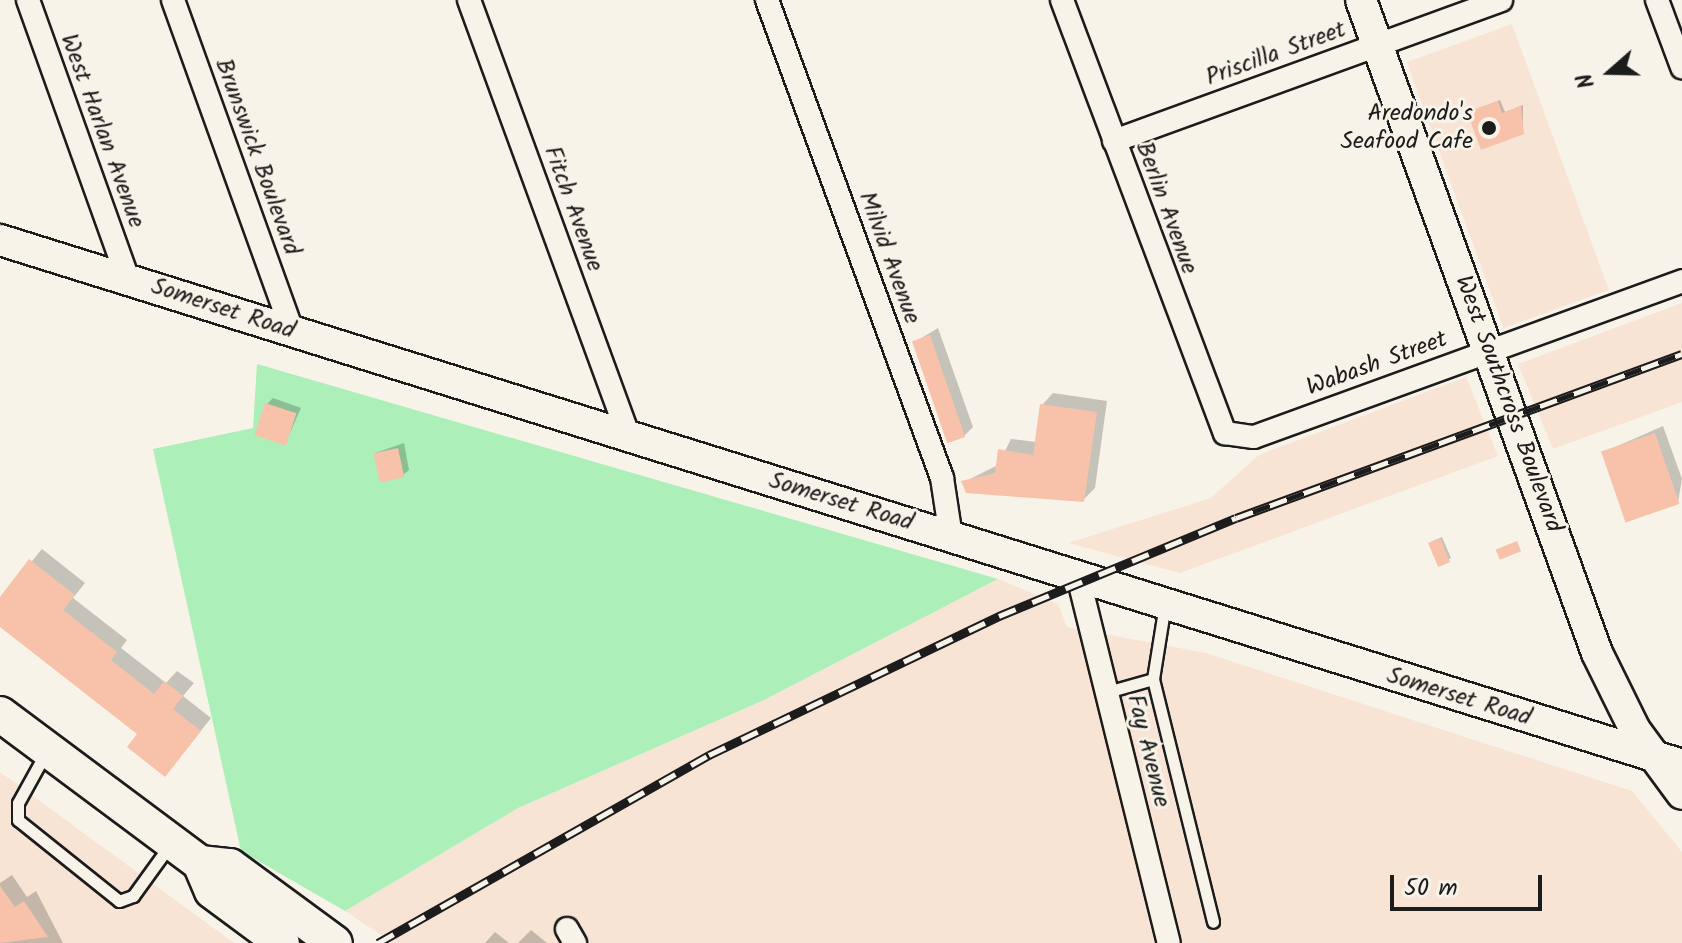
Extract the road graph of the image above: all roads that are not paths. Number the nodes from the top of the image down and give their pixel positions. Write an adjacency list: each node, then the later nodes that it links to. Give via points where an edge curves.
1 (28, 0): 13 (street, West Harlan Avenue)
2 (173, 0): 15 (street, Brunswick Boulevard)
3 (469, 0): 18 (street, Fitch Avenue)
4 (767, 0): 19 (street, Milvid Avenue, via 942,478)
5 (1062, 0): 11 (street, Berlin Avenue)
6 (1361, 0): 9 (main road, West Southcross Boulevard)
7 (1501, 0): 9 (street, Priscilla Street)
8 (1657, 0): 10 (street)
9 (1377, 45): 11 (street, Priscilla Street); 16 (main road, West Southcross Boulevard)
10 (1682, 67)
11 (1114, 141): 17 (street, Berlin Avenue)
12 (0, 240): 13 (main road, Somerset Road)
13 (128, 279): 15 (main road, Somerset Road)
14 (1682, 281): 16 (street, Wabash Street)
15 (292, 331): 18 (main road, Somerset Road)
16 (1491, 350): 17 (street, Wabash Street, via 1254,437); 26 (main road, West Southcross Boulevard, via 1597,653)
17 (1225, 433)
18 (628, 435): 19 (main road, Somerset Road)
19 (951, 537): 20 (main road, Somerset Road)
20 (1077, 572): 21 (main road, Somerset Road); 23 (street, Fay Avenue)
21 (1165, 603): 22 (lane); 26 (main road, Somerset Road)
22 (1153, 679): 23 (lane); 31 (lane)
23 (1107, 692): 34 (street, Fay Avenue)
24 (0, 714): 25 (main road)
25 (48, 749): 29 (main road); 29 (lane, via 18,803 18,820 119,901 133,896)
26 (1652, 756): 27 (main road, Somerset Road); 28 (main road, West Southcross Boulevard)
27 (1682, 765)
28 (1682, 794)
29 (172, 842): 30 (main road)
30 (200, 863): 32 (main road, via 212,891); 33 (main road, via 230,866)
31 (1213, 922)
32 (282, 943)
33 (335, 943)
34 (1169, 943)

